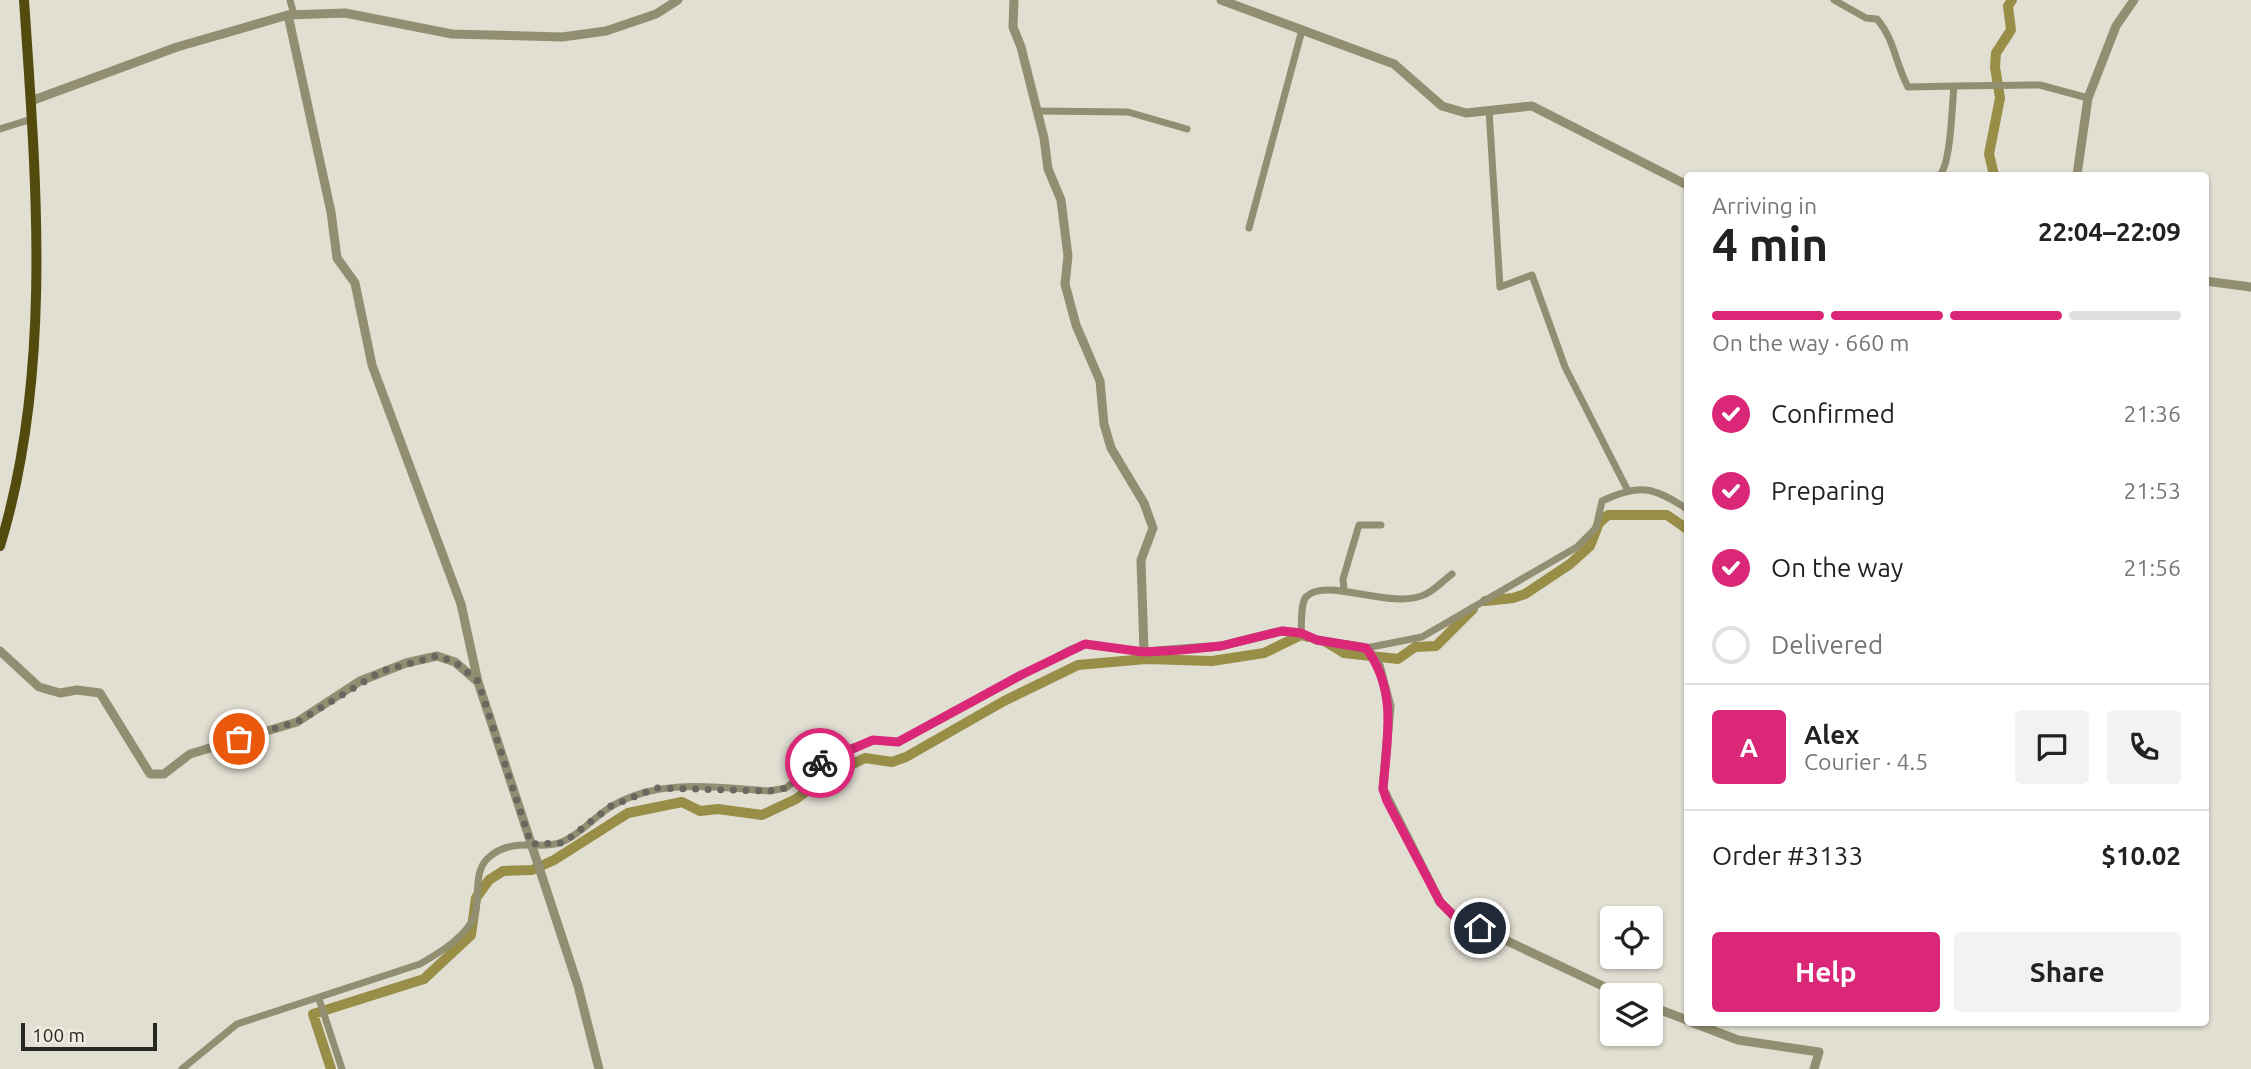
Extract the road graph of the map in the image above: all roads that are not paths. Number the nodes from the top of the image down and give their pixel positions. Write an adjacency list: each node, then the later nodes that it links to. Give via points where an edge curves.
1 (24, 0): 12 (main road)
2 (290, 0): 8 (street)
3 (678, 0): 8 (street, via 656,14 606,31 562,37 452,34 330,12)
4 (1014, 0): 14 (street, via 1013,27)
5 (1834, 0): 10 (street, via 1866,18 1877,19 1888,33 1908,87)
6 (2134, 0): 11 (street, via 2116,26)
7 (1224, 1): 9 (street)
8 (291, 15): 12 (street, via 177,47); 34 (street, via 337,258 355,283 372,365 461,604)
9 (1303, 30): 13 (street, via 1394,64 1442,106 1466,113); 21 (street)
10 (1954, 86): 11 (street, via 2040,85); 18 (street, via 1948,163)
11 (2088, 98): 19 (street)
12 (31, 101): 15 (main road)
13 (1489, 110): 20 (street, via 1532,106); 24 (street, via 1500,287 1532,275 1565,367)
14 (1037, 111): 17 (street, via 1128,112); 33 (street, via 1048,169 1061,200 1068,256 1065,284 1076,325 1100,381 1111,448 1144,503 1153,528 1141,560)
15 (32, 119): 16 (street); 27 (main road, via 33,368 20,464)
16 (0, 128)
17 (1187, 129)
18 (1942, 172)
19 (2077, 172)
20 (1684, 183)
21 (1249, 228)
22 (2209, 282): 23 (street)
23 (2251, 287)
24 (1627, 489): 25 (street, via 1663,493); 31 (street, via 1602,502 1596,528 1577,547 1422,637)
25 (1684, 507)
26 (1381, 525): 29 (street, via 1359,525)
27 (0, 546)
28 (1452, 574): 29 (street, via 1413,598 1391,601)
29 (1344, 590): 30 (street, via 1307,596)
30 (1301, 633): 31 (street); 33 (street, via 1282,631 1221,646)
31 (1366, 648): 36 (street, via 1379,665 1390,706 1383,789 1440,902 1454,916)
32 (0, 651): 34 (street, via 39,687 60,693 100,693 150,774 164,774 190,754 297,722 360,681 407,663 437,656 455,662)
33 (1144, 652): 35 (street, via 1085,644 898,742 873,740 845,750 786,788 656,788 611,806 563,843)
34 (478, 681): 35 (street)
35 (531, 844): 37 (street, via 508,846 486,859 470,925 437,954); 43 (street, via 578,986)
36 (1600, 985)
37 (319, 999): 41 (street, via 237,1024); 42 (street)
38 (1663, 1011): 39 (street)
39 (1684, 1019)
40 (1702, 1026): 44 (street, via 1738,1040 1819,1052)
41 (182, 1069)
42 (342, 1069)
43 (599, 1069)
44 (1814, 1069)

